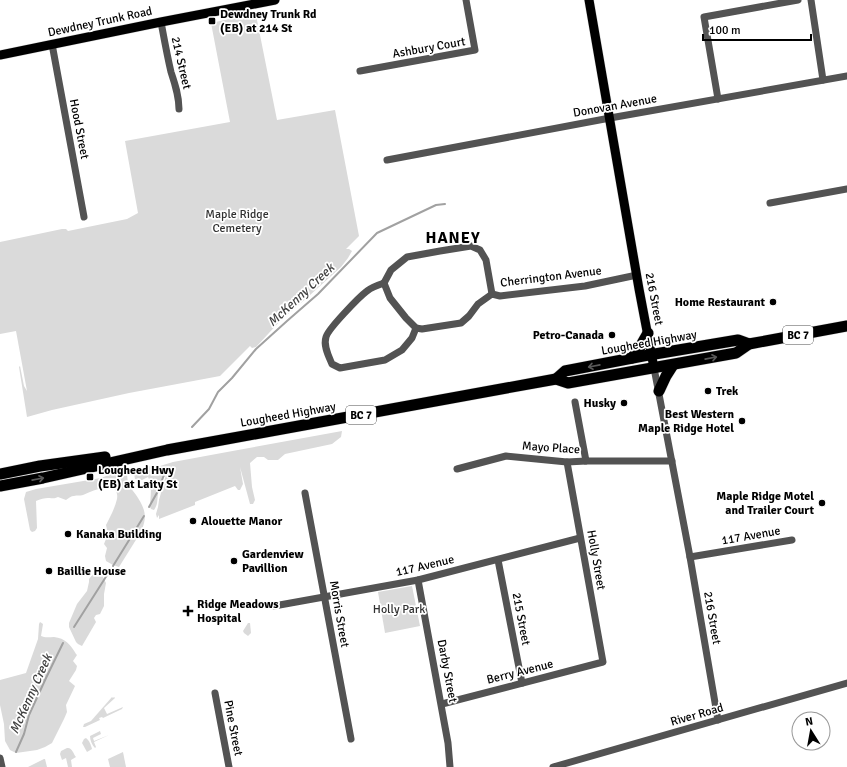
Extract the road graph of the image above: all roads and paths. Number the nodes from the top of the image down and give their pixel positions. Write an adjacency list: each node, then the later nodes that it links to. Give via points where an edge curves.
1 (275, 0): 6 (main road, Dewdney Trunk Road)
2 (466, 0): 9 (street, Ashbury Court, via 475,50)
3 (589, 0): 14 (main road, 216 Street)
4 (798, 0): 12 (street, via 704,16)
5 (811, 0): 11 (street)
6 (161, 22): 7 (main road, Dewdney Trunk Road); 13 (street, 214 Street)
7 (52, 44): 8 (main road, Dewdney Trunk Road); 18 (street, Hood Street)
8 (0, 55)
9 (360, 71)
10 (847, 76): 11 (street, Donovan Avenue)
11 (823, 80): 12 (street, Donovan Avenue)
12 (718, 99): 14 (street, Donovan Avenue)
13 (178, 109)
14 (610, 118): 15 (street, Donovan Avenue); 19 (main road, 216 Street)
15 (387, 160)
16 (847, 189): 17 (street)
17 (770, 203)
18 (84, 217)
19 (637, 275): 21 (street, Cherrington Avenue, via 585,286 500,296); 24 (main road, 216 Street)
20 (384, 284): 21 (street, via 392,270 407,257 471,246 480,250 486,260); 23 (street, via 390,298); 23 (street, via 367,291 327,333 325,340 332,364 340,368 385,360 402,350)
21 (492, 294): 23 (street, Cherrington Avenue, via 478,304 461,323)
22 (847, 326): 25 (highway, Lougheed Highway / BC 7)
23 (416, 328)
24 (648, 333): 26 (main road, 216 Street); 27 (highway)
25 (749, 344): 26 (highway, Lougheed Highway / BC 7, via 738,340); 28 (highway, Lougheed Highway / BC 7, one-way to 25, via 736,353)
26 (652, 355): 27 (highway, Lougheed Highway / BC 7); 29 (main road, 216 Street)
27 (632, 358): 30 (highway, Lougheed Highway / BC 7, one-way to 30, via 565,371)
28 (673, 365): 29 (highway, Lougheed Highway / BC 7); 31 (highway)
29 (654, 368): 30 (highway, Lougheed Highway / BC 7, via 568,383); 31 (street, 216 Street)
30 (556, 379): 33 (highway, Lougheed Highway / BC 7)
31 (659, 391): 35 (street, 216 Street)
32 (576, 402): 34 (street, Mayo Place)
33 (167, 450): 38 (highway, Lougheed Highway / BC 7, via 40,466); 39 (highway, Lougheed Highway / BC 7, one-way to 33)
34 (586, 461): 35 (street); 36 (street, Mayo Place)
35 (672, 461): 43 (street, 216 Street)
36 (567, 462): 37 (street, Mayo Place, via 506,456); 41 (street, Holly Street)
37 (457, 469)
38 (0, 474)
39 (0, 486)
40 (305, 493): 46 (street, Morris Street)
41 (580, 538): 44 (street, 117 Avenue); 48 (street, Holly Street)
42 (792, 540): 43 (street, 117 Avenue)
43 (690, 557): 53 (street, 216 Street)
44 (498, 560): 45 (street, 117 Avenue); 49 (street, 215 Street)
45 (418, 580): 46 (street, 117 Avenue); 52 (street, Darby Street)
46 (324, 597): 47 (street, 117 Avenue); 54 (street, Morris Street)
47 (274, 606)
48 (603, 662): 49 (street, Berry Avenue)
49 (522, 683): 52 (street, Berry Avenue)
50 (847, 683): 53 (street, River Road)
51 (215, 693): 57 (street, Pine Street)
52 (442, 704): 58 (street, Darby Street)
53 (718, 720): 59 (street, River Road)
54 (350, 739)
55 (0, 758): 56 (street)
56 (2, 767)
57 (229, 767)
58 (450, 767)
59 (553, 767)

